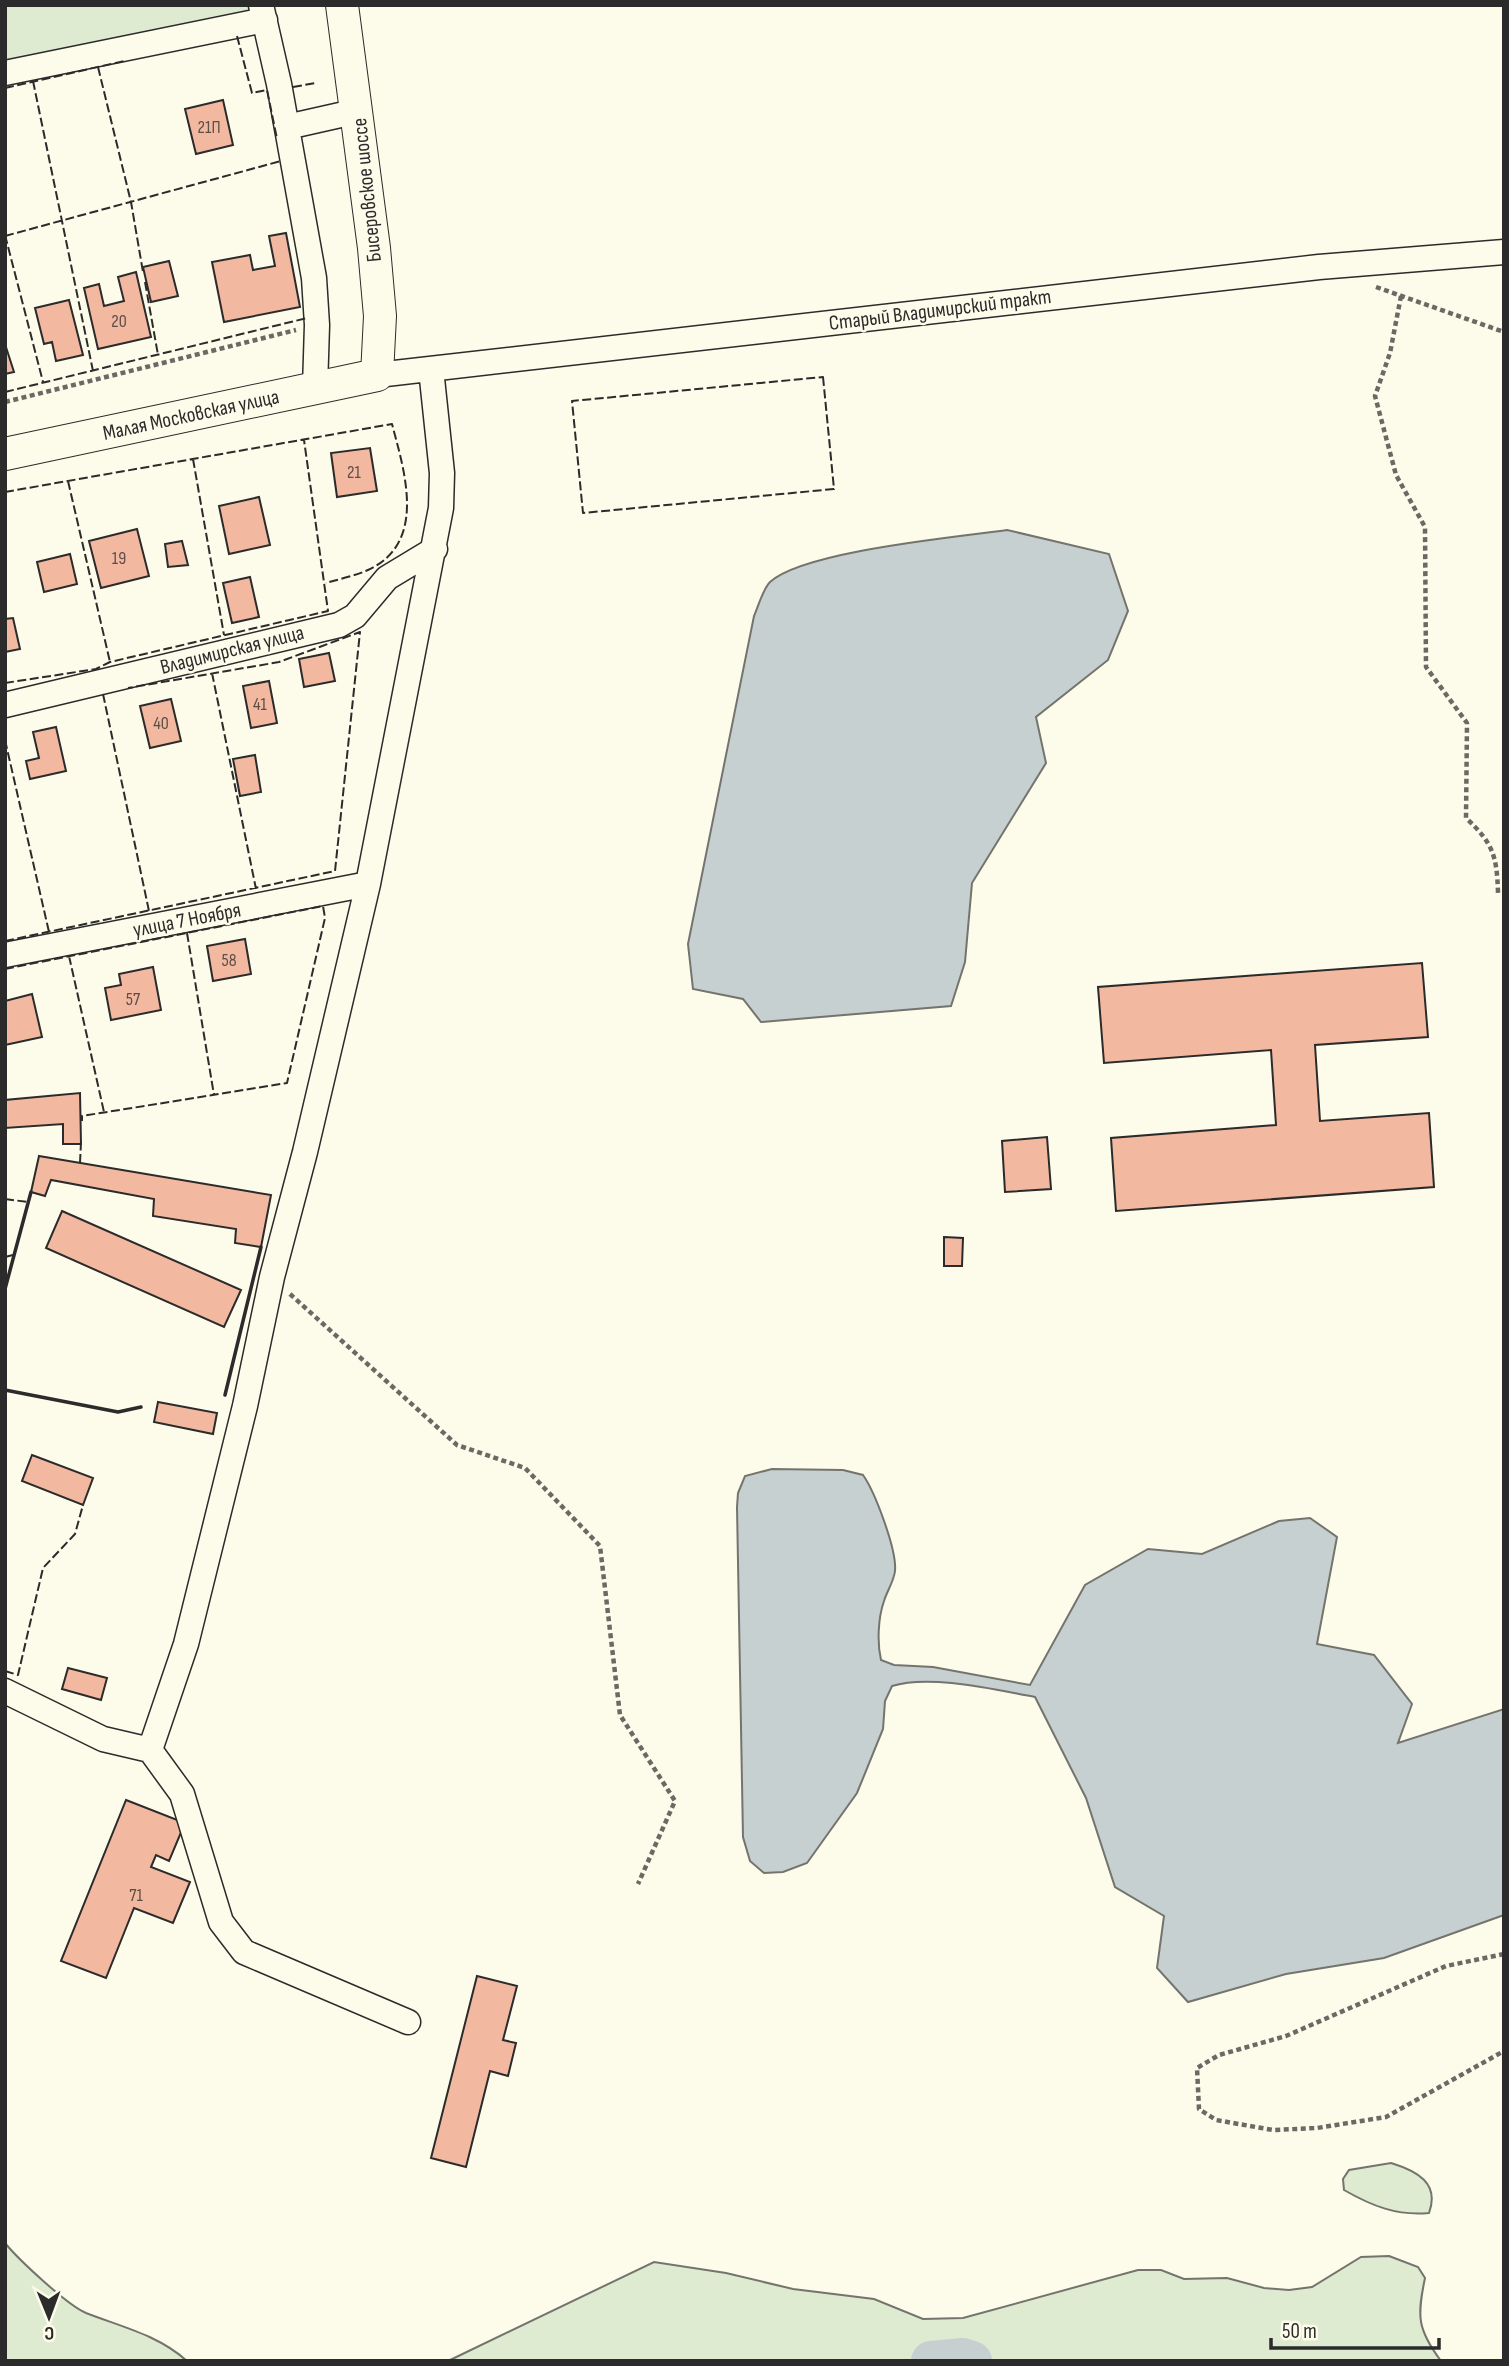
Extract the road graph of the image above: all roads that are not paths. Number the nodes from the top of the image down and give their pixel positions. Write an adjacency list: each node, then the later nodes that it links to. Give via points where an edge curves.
1 (342, 5): 4 (main road, Бисеровское шоссе)
2 (263, 13): 3 (street); 5 (street)
3 (5, 74)
4 (358, 111): 5 (street); 8 (main road, Бисеровское шоссе, via 380,316)
5 (287, 127): 9 (street, via 314,278)
6 (1504, 252): 7 (street, Старый Владимирский тракт, via 1319,267)
7 (431, 369): 8 (street, Старый Владимирский тракт); 11 (street, via 442,473)
8 (377, 375): 9 (main road, Малая Московская улица)
9 (315, 388): 10 (main road, Малая Московская улица)
10 (5, 454)
11 (435, 549): 12 (street, Владимирская улица, via 387,578 355,616 339,625); 13 (street)
12 (5, 705)
13 (368, 884): 14 (street, улица 7 Ноября); 16 (street, via 186,1644)
14 (5, 955)
15 (5, 1691): 16 (street, via 103,1739)
16 (150, 1750): 17 (street, via 181,1794 221,1922 244,1952)
17 (408, 2022)

